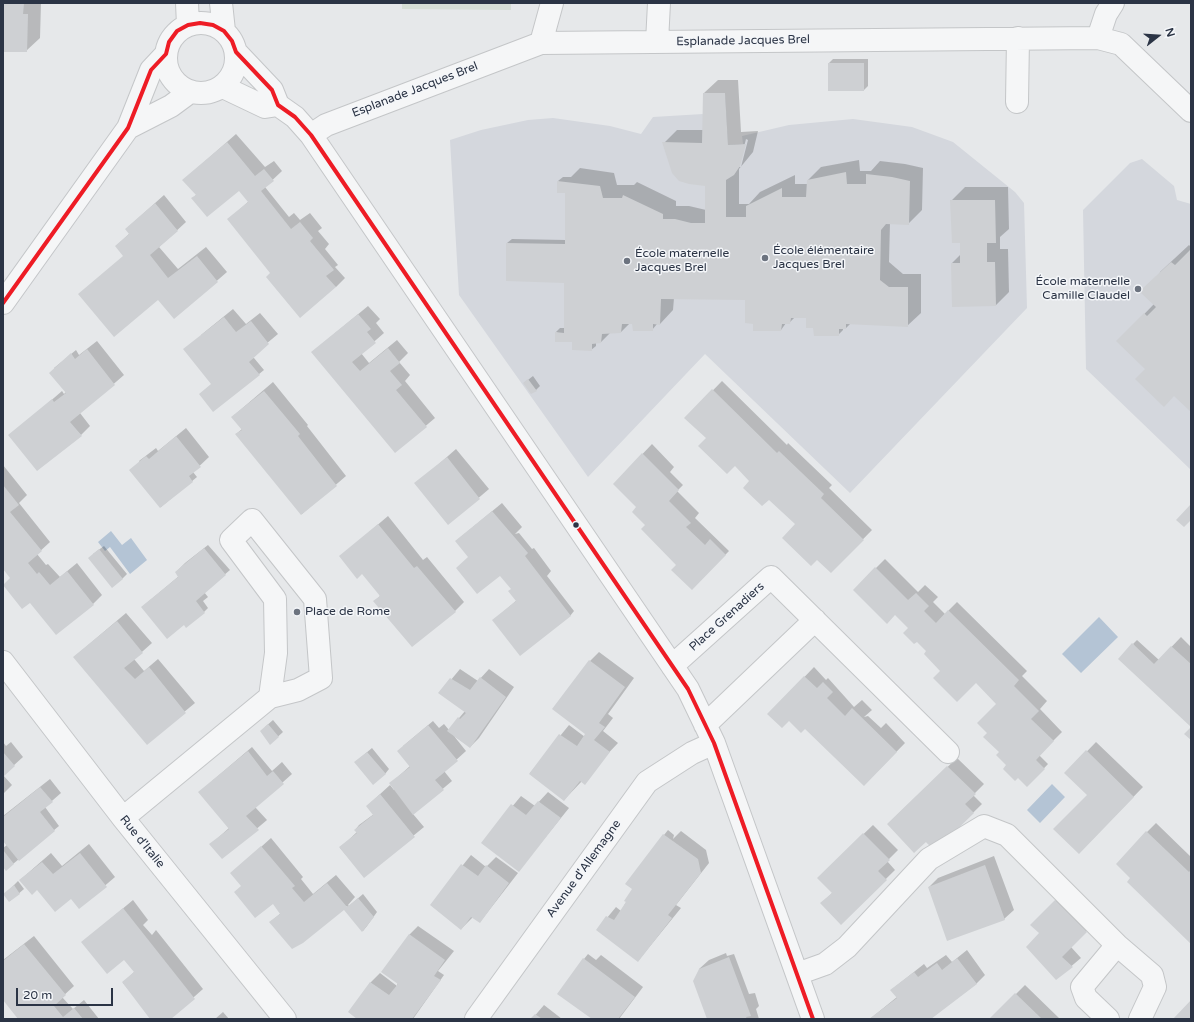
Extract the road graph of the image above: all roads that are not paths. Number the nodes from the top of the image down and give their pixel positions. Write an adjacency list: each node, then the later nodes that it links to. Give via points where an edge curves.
1 (187, 3): 6 (street)
2 (221, 3): 7 (street)
3 (552, 3): 11 (street)
4 (659, 3): 10 (street)
5 (1113, 3): 9 (street, via 1106,14)
6 (188, 25): 7 (street, via 213,24); 13 (street, via 177,32)
7 (224, 31): 12 (street)
8 (1018, 38): 9 (street, Esplanade Jacques Brel); 10 (street, Esplanade Jacques Brel); 16 (street)
9 (1098, 38): 18 (street, Esplanade Jacques Brel, via 1121,44)
10 (657, 42): 11 (street, Esplanade Jacques Brel)
11 (541, 43): 20 (street, Esplanade Jacques Brel, via 332,122)
12 (236, 52): 14 (street, via 235,71); 17 (street, via 272,90)
13 (166, 54): 15 (street, via 167,70 176,84); 19 (street, via 151,70)
14 (223, 87): 15 (street, via 201,94); 17 (street, via 265,107)
15 (190, 92): 19 (street, via 171,106)
16 (1017, 102)
17 (278, 105): 20 (street, via 295,117)
18 (1191, 111)
19 (128, 128): 21 (street)
20 (311, 135): 24 (street)
21 (3, 303)
22 (815, 620): 24 (street, Place Grenadiers, via 771,577); 26 (street); 27 (street, Place Grenadiers)
23 (3, 662): 28 (street, Rue d'Italie)
24 (672, 666): 26 (street, via 688,689)
25 (270, 697): 25 (street, via 298,690 321,678 315,599 252,520 231,540 275,600 276,653); 28 (street)
26 (709, 734): 30 (street); 32 (street, Avenue d'Allemagne, via 692,753 647,782)
27 (948, 752)
28 (123, 818): 31 (street, Rue d'Italie)
29 (1117, 945): 30 (street, via 1007,835 984,826 929,859 847,947 825,964); 34 (street, via 1082,987 1086,998); 35 (street, via 1152,975 1155,988)
30 (797, 974): 33 (street)
31 (285, 1019)
32 (476, 1019)
33 (813, 1019)
34 (1108, 1019)
35 (1140, 1019)

